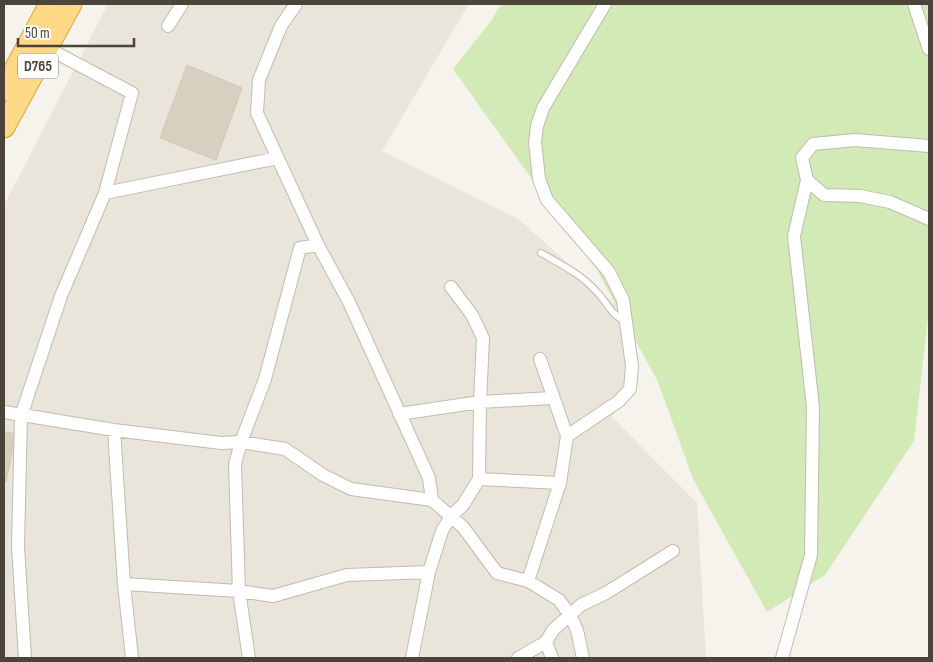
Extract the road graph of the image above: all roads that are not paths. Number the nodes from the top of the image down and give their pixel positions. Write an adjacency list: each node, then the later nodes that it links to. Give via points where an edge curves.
1 (50, 4): 10 (highway, D765)
2 (71, 4): 8 (highway, D765)
3 (182, 4): 7 (street)
4 (296, 4): 13 (street, via 281,26 259,80 257,113)
5 (604, 4): 20 (street, via 543,108 536,126 535,142 539,179 547,200 610,272 623,300)
6 (914, 4): 9 (street)
7 (168, 26)
8 (47, 48): 11 (highway, D765); 15 (street, via 132,93)
9 (929, 49)
10 (4, 90)
11 (4, 127)
12 (929, 146): 14 (street, via 855,140 813,144 802,158)
13 (278, 158): 15 (street); 17 (street)
14 (807, 180): 16 (street, via 824,194 890,202); 48 (street, via 794,236 813,407 811,555)
15 (105, 193): 26 (street, via 62,296)
16 (929, 219)
17 (318, 245): 25 (street, via 349,302); 29 (street, via 300,248 265,378)
18 (540, 253): 20 (lane, via 575,272 596,290 612,313)
19 (451, 287): 23 (street, via 472,315 483,338)
20 (627, 323): 28 (street, via 632,366 630,389 619,401)
21 (540, 359): 22 (street)
22 (552, 398): 23 (street); 28 (street)
23 (480, 402): 25 (street); 30 (street)
24 (4, 412): 26 (street)
25 (399, 414): 32 (street, via 429,478)
26 (21, 416): 27 (street); 41 (street, via 18,546)
27 (114, 430): 29 (street, via 221,443); 37 (street)
28 (566, 436): 31 (street)
29 (241, 442): 32 (street, via 286,449 323,475 351,489); 38 (street, via 235,464)
30 (479, 479): 31 (street); 33 (street, via 463,505)
31 (560, 483): 36 (street)
32 (432, 500): 33 (street)
33 (451, 516): 35 (street, via 442,532); 36 (street, via 464,527 497,573)
34 (673, 551): 39 (street, via 581,605)
35 (429, 572): 38 (street, via 347,575 273,596); 44 (street)
36 (528, 581): 39 (street, via 559,600)
37 (124, 584): 38 (street); 42 (street)
38 (239, 591): 43 (street)
39 (570, 615): 40 (street, via 553,630); 47 (street)
40 (546, 642): 45 (street); 46 (street)
41 (25, 658)
42 (132, 658)
43 (248, 658)
44 (412, 658)
45 (518, 658)
46 (552, 658)
47 (584, 658)
48 (782, 658)

